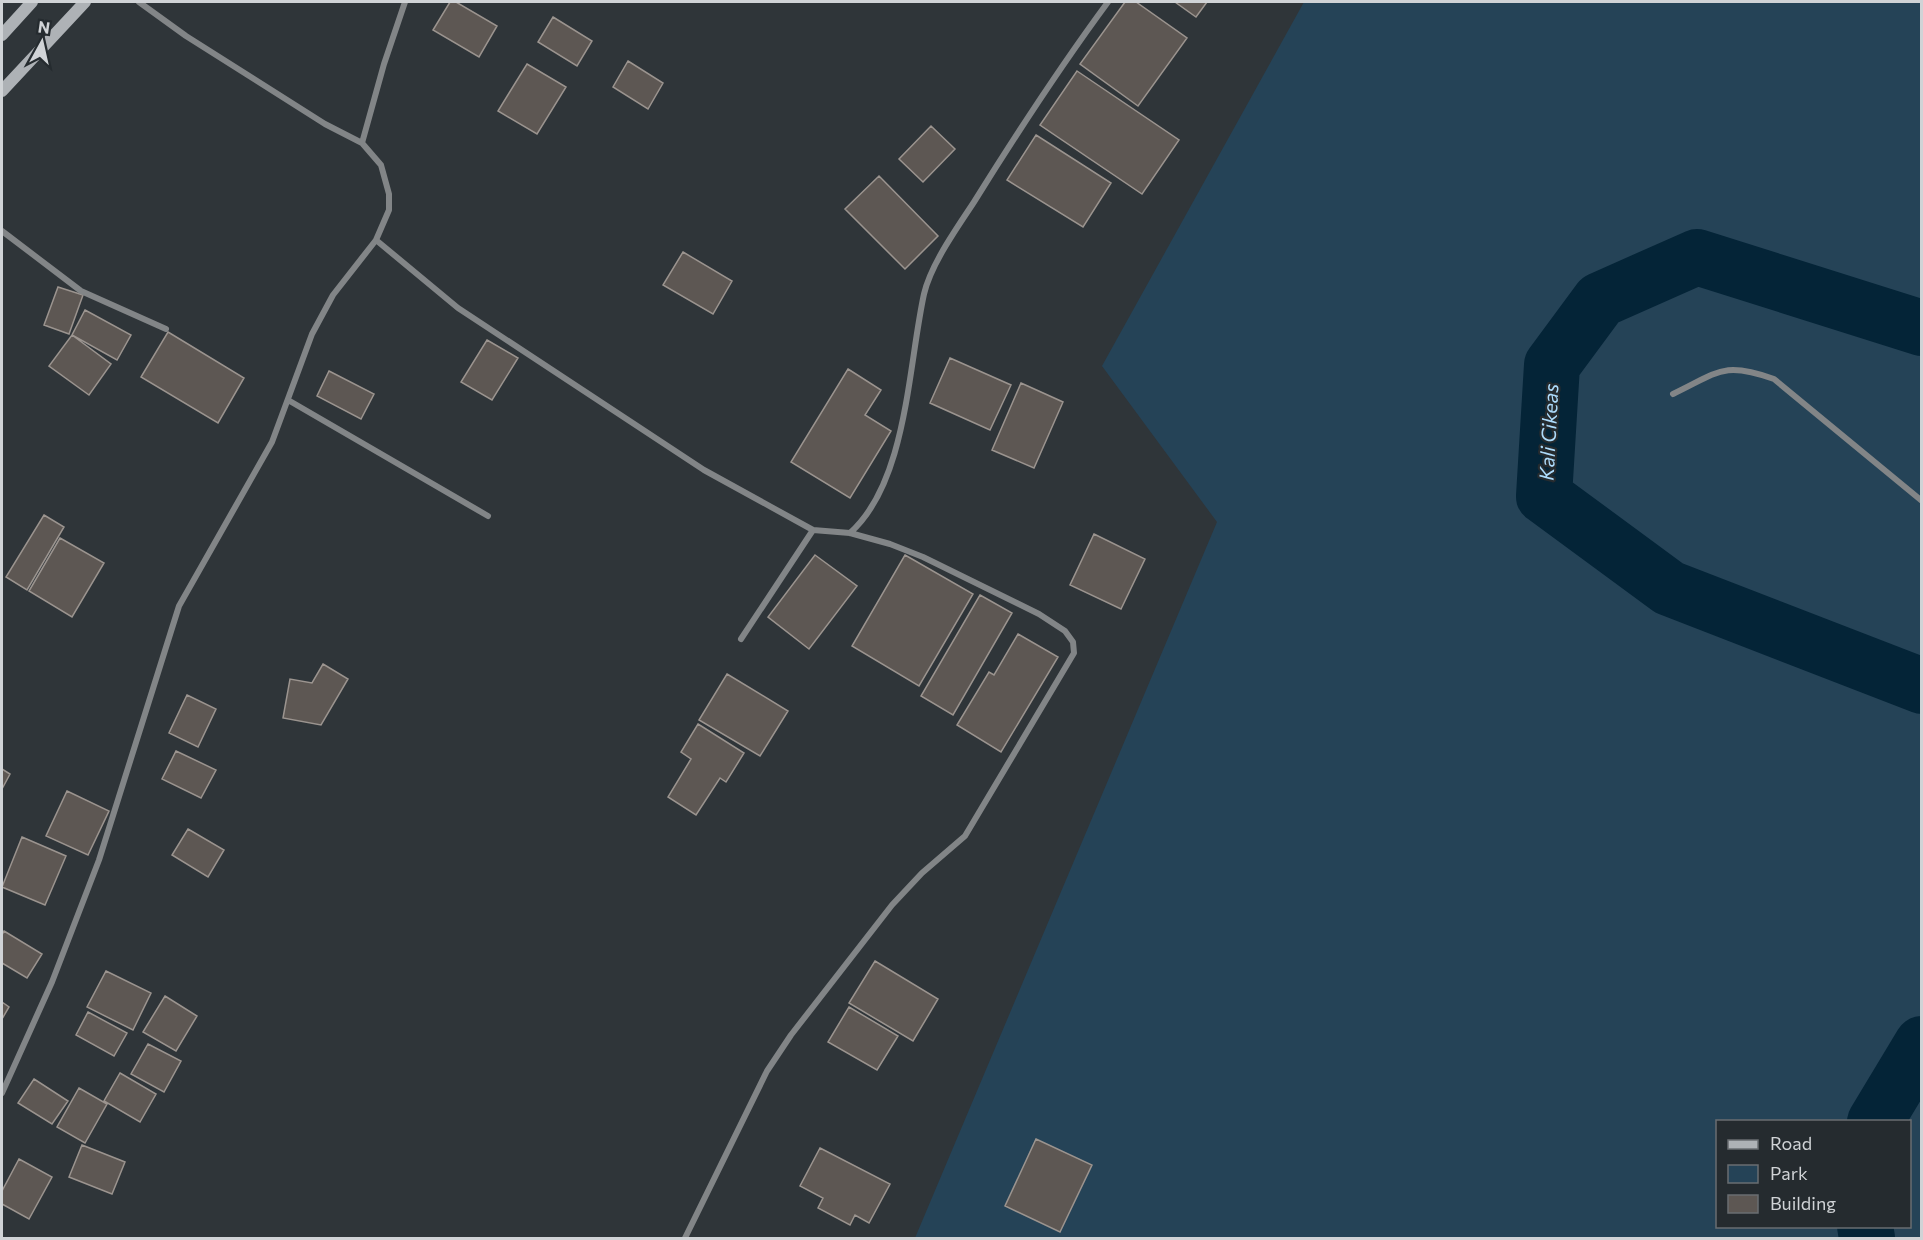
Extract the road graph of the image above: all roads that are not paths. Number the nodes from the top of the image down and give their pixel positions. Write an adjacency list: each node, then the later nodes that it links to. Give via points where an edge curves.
1 (32, 2): 6 (main road)
2 (85, 2): 7 (main road)
3 (139, 2): 8 (street, via 186,36)
4 (405, 2): 8 (street)
5 (1108, 2): 17 (street, via 1044,90 946,245 925,291 888,476 865,519)
6 (2, 35)
7 (2, 91)
8 (362, 143): 10 (street, via 381,165 389,194 389,210)
9 (2, 231): 11 (street, via 81,291)
10 (376, 240): 13 (street, via 322,315); 16 (street, via 458,308 704,470)
11 (166, 329)
12 (1673, 394): 14 (street, via 1724,369 1774,379)
13 (288, 400): 15 (street); 19 (street, via 272,442 179,606 99,860 52,982)
14 (1922, 501)
15 (488, 516)
16 (813, 530): 17 (street); 18 (street)
17 (850, 533): 20 (street, via 923,557 1038,614 1065,631 1073,642 1074,653 965,836 892,905 773,1062)
18 (741, 639)
19 (2, 1092)
20 (685, 1239)

